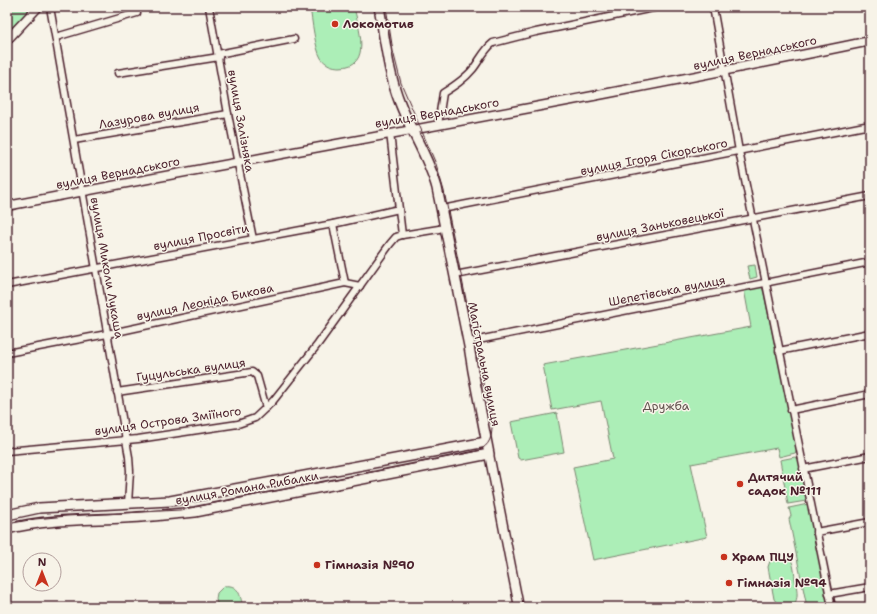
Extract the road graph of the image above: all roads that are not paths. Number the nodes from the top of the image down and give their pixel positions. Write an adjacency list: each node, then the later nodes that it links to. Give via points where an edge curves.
1 (38, 7): 10 (street)
2 (50, 7): 8 (street, вулиця Миколи Лукаша)
3 (209, 7): 12 (street, вулиця Залізняка)
4 (379, 7): 18 (main road, Магістральна вулиця, via 394,86)
5 (658, 7): 16 (street, via 493,43 473,69 443,93)
6 (713, 7): 13 (street)
7 (138, 13): 8 (street)
8 (56, 36): 20 (street, вулиця Миколи Лукаша)
9 (294, 39): 12 (street)
10 (7, 40)
11 (870, 41): 13 (street, вулиця Вернадського)
12 (218, 56): 14 (street); 15 (street, вулиця Залізняка)
13 (724, 72): 16 (street, вулиця Вернадського); 21 (street)
14 (118, 73)
15 (228, 114): 20 (street, Лазурова вулиця); 22 (street, вулиця Залізняка)
16 (438, 125): 18 (street, вулиця Вернадського)
17 (870, 125): 21 (street, вулиця Ігоря Сікорського)
18 (412, 129): 19 (street, вулиця Вернадського); 26 (main road, Магістральна вулиця, via 434,178)
19 (390, 133): 22 (street, вулиця Вернадського); 27 (street)
20 (74, 140): 23 (street, вулиця Миколи Лукаша)
21 (739, 151): 26 (street, вулиця Ігоря Сікорського); 28 (street)
22 (238, 162): 23 (street, вулиця Вернадського); 32 (street, вулиця Залізняка)
23 (82, 192): 25 (street, вулиця Вернадського); 34 (street, вулиця Миколи Лукаша)
24 (870, 196): 28 (street, вулиця Заньковецької)
25 (7, 206)
26 (442, 208): 30 (main road, Магістральна вулиця)
27 (399, 209): 29 (street, вулиця Просвіти); 31 (street)
28 (752, 219): 35 (street, вулиця Заньковецької); 37 (street)
29 (333, 224): 32 (street, вулиця Просвіти); 36 (street)
30 (445, 227): 31 (street); 35 (main road, Магістральна вулиця)
31 (402, 235): 39 (street, вулиця Острова Зміїного, via 390,244)
32 (253, 239): 34 (street, вулиця Просвіти)
33 (870, 262): 37 (street, Шепетівська вулиця)
34 (96, 268): 38 (street, вулиця Просвіти); 41 (street, вулиця Миколи Лукаша)
35 (455, 275): 42 (main road, Магістральна вулиця)
36 (345, 283): 39 (street, вулиця Леоніда Бикова); 41 (street, вулиця Леоніда Бикова)
37 (765, 283): 42 (street, Шепетівська вулиця); 43 (street)
38 (7, 284)
39 (360, 286): 47 (street, вулиця Острова Зміїного, via 318,344)
40 (870, 333): 43 (street)
41 (107, 334): 44 (street, вулиця Леоніда Бикова); 45 (street, вулиця Миколи Лукаша)
42 (468, 342): 50 (main road, Магістральна вулиця)
43 (779, 351): 48 (street)
44 (7, 353)
45 (117, 392): 47 (street, Гуцульська вулиця, via 252,372 257,376); 49 (street, вулиця Миколи Лукаша)
46 (870, 394): 48 (street)
47 (266, 408): 49 (street, вулиця Острова Зміїного, via 256,418 238,424)
48 (791, 410): 54 (street)
49 (125, 440): 51 (street, вулиця Острова Зміїного); 55 (street, вулиця Миколи Лукаша, via 130,471)
50 (486, 442): 52 (main road, Магістральна вулиця); 55 (main road, вулиця Романа Рибалки, via 201,496)
51 (7, 452)
52 (489, 454): 58 (main road, вулиця Романа Рибалки, via 195,512 145,517 55,520); 62 (street, Магістральна вулиця)
53 (870, 456): 54 (street)
54 (803, 470): 59 (street)
55 (128, 504): 56 (main road, вулиця Романа Рибалки, via 40,508)
56 (7, 515)
57 (870, 522): 59 (street)
58 (7, 529)
59 (816, 532): 61 (street)
60 (870, 587): 61 (street)
61 (829, 594): 63 (street)
62 (519, 607)
63 (832, 607)

